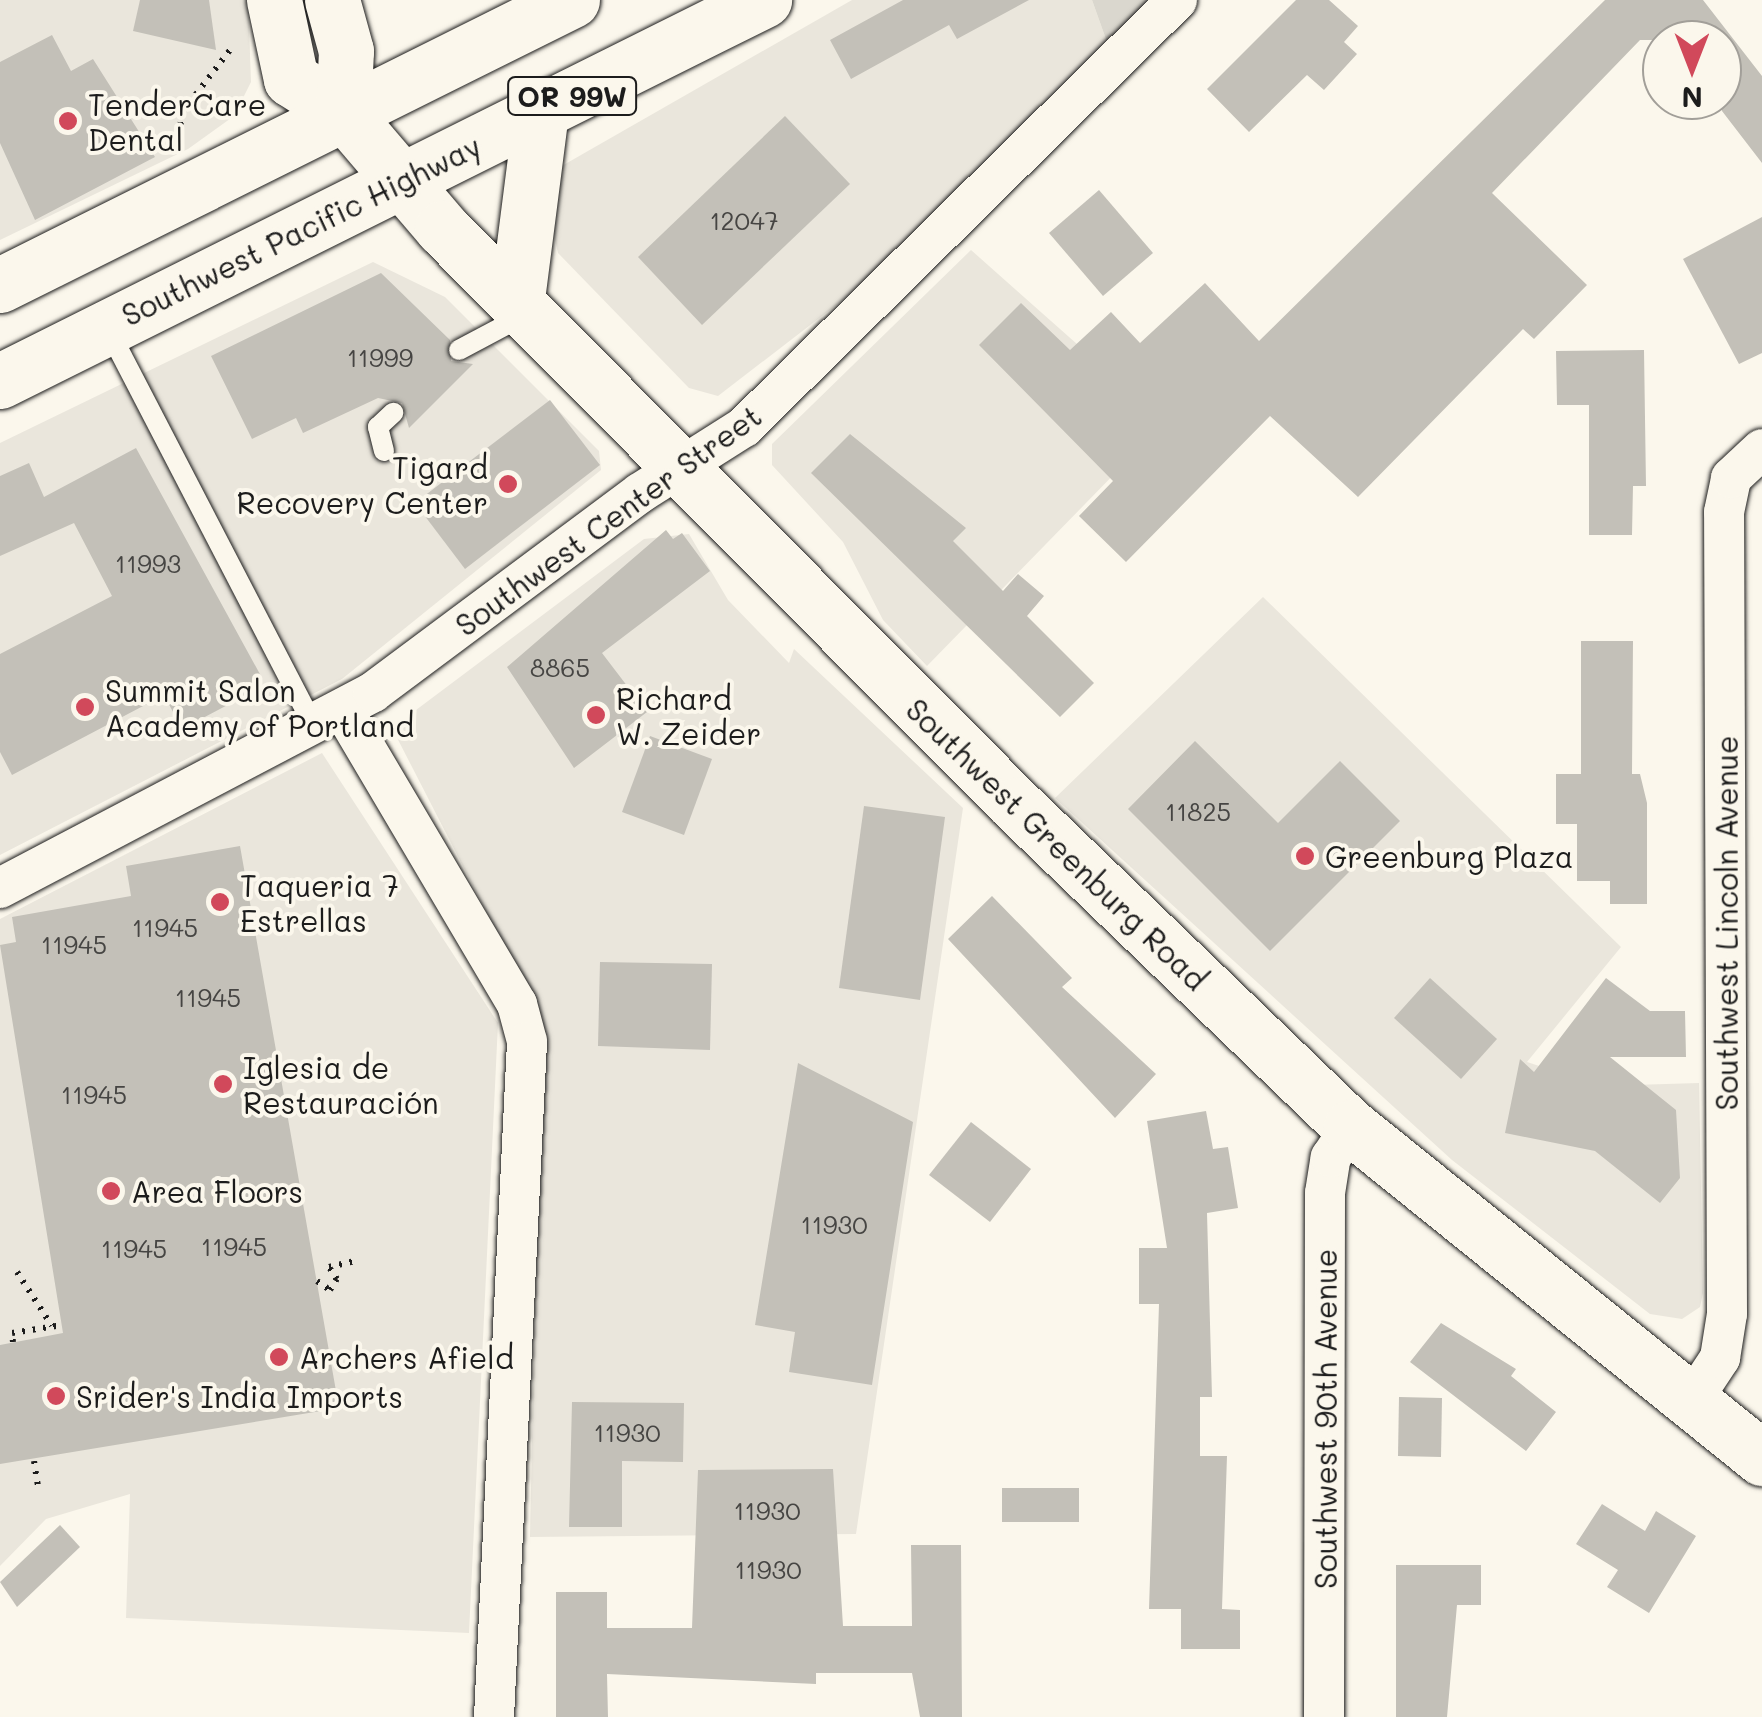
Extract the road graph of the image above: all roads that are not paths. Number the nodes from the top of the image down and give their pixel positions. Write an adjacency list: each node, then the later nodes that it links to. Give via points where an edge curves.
1 (274, 0): 7 (main road, Southwest Greenburg Road, via 292,79)
2 (332, 0): 7 (main road, via 346,51)
3 (572, 0): 7 (main road, OR 99W)
4 (764, 0): 6 (main road, Southwest Pacific Highway / OR 99W)
5 (1177, 0): 17 (street, Southwest Center Street, via 744,427)
6 (541, 111): 8 (main road, Southwest Pacific Highway / OR 99W); 10 (main road)
7 (343, 112): 8 (main road, Southwest Greenburg Road); 9 (main road, OR 99W)
8 (398, 180): 10 (main road, Southwest Greenburg Road); 11 (main road, Southwest Pacific Highway / OR 99W)
9 (0, 285)
10 (524, 306): 12 (lane); 17 (main road, Southwest Greenburg Road)
11 (107, 326): 13 (main road, Southwest Pacific Highway / OR 99W); 18 (lane)
12 (459, 350)
13 (0, 381)
14 (393, 413): 16 (lane, via 378,427)
15 (1762, 449): 21 (street, Southwest Lincoln Avenue, via 1732,478 1724,512 1727,1314 1720,1358)
16 (384, 451)
17 (681, 466): 18 (street, Southwest Center Street); 20 (main road, Southwest Greenburg Road)
18 (328, 717): 19 (street, Southwest Center Street); 23 (street, via 517,1004 527,1042)
19 (0, 888)
20 (1352, 1128): 21 (main road, Southwest Greenburg Road); 24 (street, Southwest 90th Avenue, via 1331,1158 1325,1193)
21 (1690, 1402): 22 (main road, Southwest Greenburg Road)
22 (1762, 1458)
23 (494, 1717)
24 (1324, 1717)

